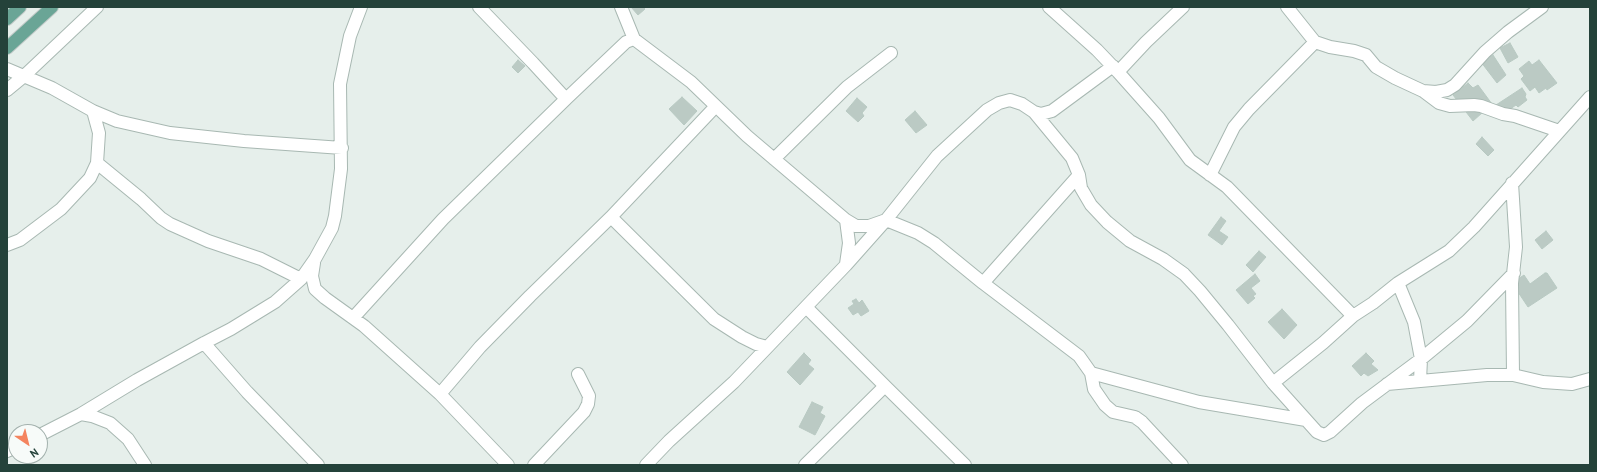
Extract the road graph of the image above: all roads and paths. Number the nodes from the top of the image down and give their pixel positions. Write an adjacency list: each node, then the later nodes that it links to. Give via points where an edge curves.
1 (20, 7): 11 (main road)
2 (52, 7): 14 (main road)
3 (97, 7): 18 (street)
4 (361, 7): 29 (street, via 350,36 340,84)
5 (479, 7): 22 (street)
6 (621, 7): 12 (street)
7 (1183, 7): 17 (street)
8 (1287, 7): 13 (street)
9 (1542, 7): 20 (street, via 1485,52 1447,90)
10 (1055, 9): 17 (street)
11 (7, 19)
12 (634, 39): 22 (street, via 626,42); 23 (street, via 691,82)
13 (1315, 42): 20 (street, via 1366,55 1376,67); 33 (street, via 1249,108 1234,127)
14 (7, 48)
15 (891, 53): 30 (street, via 847,87)
16 (7, 68): 18 (street)
17 (1116, 69): 25 (street, via 1052,111 1042,114); 33 (street, via 1159,118 1190,160)
18 (24, 76): 19 (street); 24 (street, via 73,98)
19 (7, 90)
20 (1423, 91): 27 (street, via 1450,106 1474,104)
21 (1590, 97): 27 (street)
22 (566, 99): 47 (street, via 443,219)
23 (716, 106): 30 (street); 35 (street)
24 (93, 111): 26 (street); 28 (street)
25 (1034, 112): 32 (street, via 1072,158); 37 (street, via 1010,100 987,110 937,156)
26 (117, 121): 28 (street); 29 (street, via 170,133)
27 (1559, 131): 34 (street)
28 (98, 133): 31 (street)
29 (342, 148): 39 (street, via 335,216 332,228)
30 (774, 158): 36 (street)
31 (97, 163): 38 (street, via 90,178 60,209 20,240); 42 (street, via 170,224 208,241 261,259)
32 (1079, 175): 43 (street); 56 (street, via 1081,188 1107,222 1130,241 1184,274 1228,325)
33 (1210, 175): 46 (street, via 1227,187)
34 (1512, 183): 41 (street, via 1516,247); 44 (street, via 1449,250)
35 (611, 217): 49 (street, via 714,319 742,337); 59 (street, via 480,347)
36 (846, 220): 37 (street, via 856,226 869,226); 40 (street, via 849,243)
37 (886, 220): 40 (street); 43 (street, via 918,233)
38 (7, 245)
39 (315, 260): 42 (street); 47 (street, via 312,276 316,289)
40 (846, 265): 45 (street)
41 (1514, 273): 50 (street, via 1467,321); 53 (street)
42 (300, 279): 48 (street, via 275,302)
43 (983, 283): 52 (street, via 1079,356)
44 (1398, 283): 46 (street); 50 (street, via 1414,322)
45 (806, 306): 49 (street); 58 (street)
46 (1353, 316): 56 (street)
47 (352, 318): 59 (street)
48 (204, 343): 60 (street); 66 (street, via 247,392)
49 (767, 347): 69 (street, via 734,382 678,432)
50 (1421, 359): 55 (street); 57 (street)
51 (578, 374): 68 (street, via 589,396 588,404 584,412)
52 (1091, 374): 62 (street, via 1199,402); 72 (street, via 1094,389 1105,405 1113,412 1135,417 1142,422)
53 (1513, 375): 54 (street, via 1543,382 1572,384); 55 (street)
54 (1590, 379)
55 (1420, 381): 57 (street)
56 (1273, 384): 62 (street)
57 (1386, 384): 62 (street, via 1324,435 1317,432)
58 (885, 386): 70 (street); 71 (street)
59 (440, 394): 67 (street)
60 (103, 400): 61 (street); 63 (street)
61 (81, 414): 63 (street); 64 (street)
62 (1306, 420)
63 (110, 423): 65 (street, via 128,439)
64 (48, 431)
65 (145, 465)
66 (318, 465)
67 (508, 465)
68 (534, 465)
69 (646, 465)
70 (805, 465)
71 (965, 465)
72 (1182, 465)

